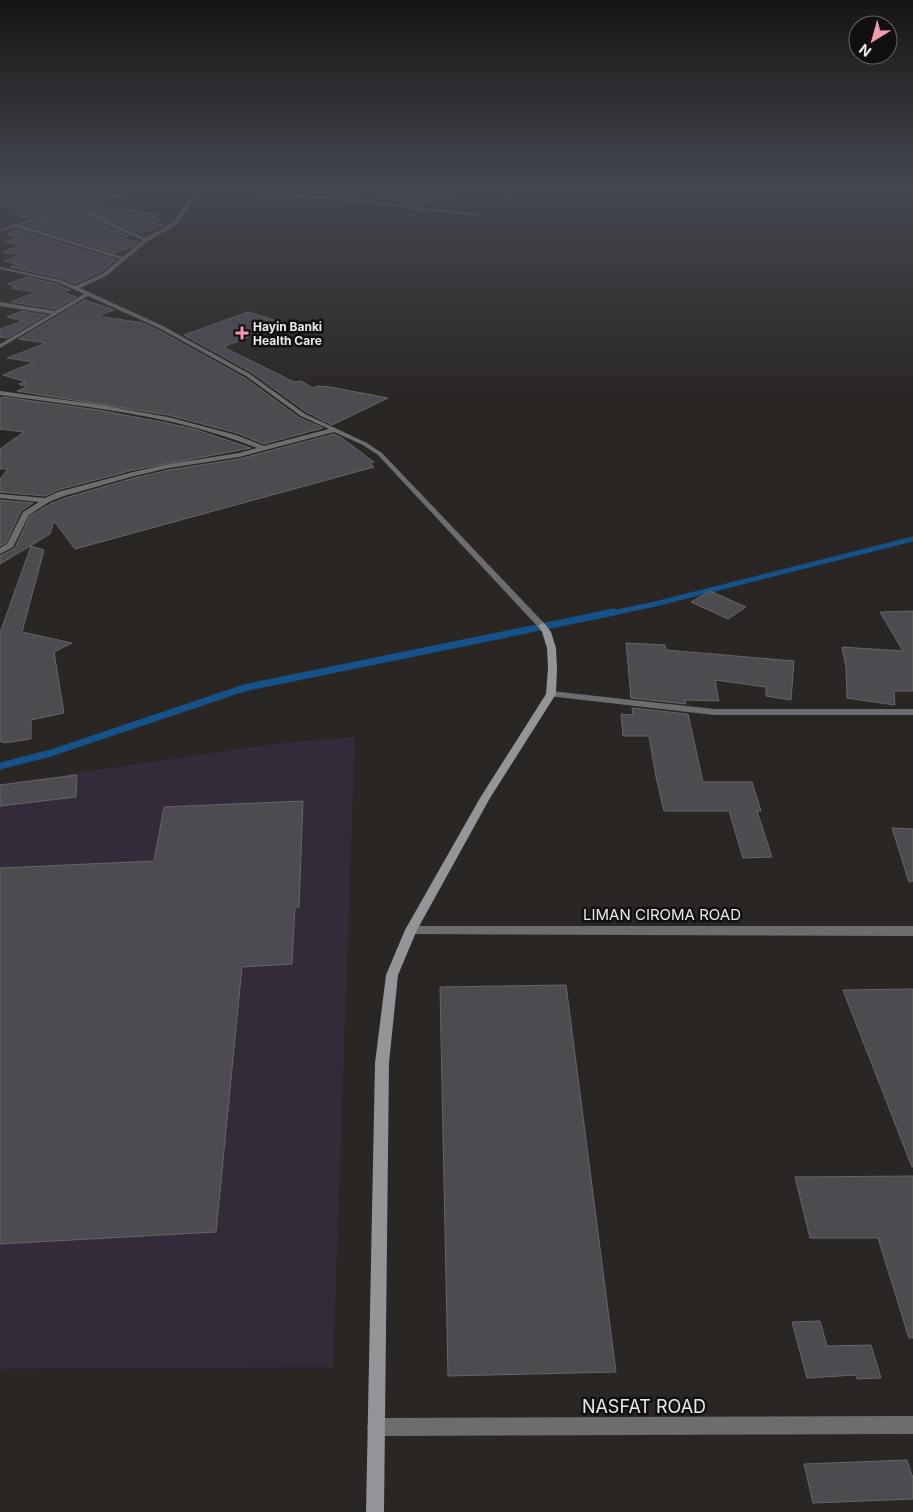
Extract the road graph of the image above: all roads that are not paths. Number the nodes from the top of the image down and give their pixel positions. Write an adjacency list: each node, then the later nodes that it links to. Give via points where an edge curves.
1 (124, 258): 3 (street, via 104,275)
2 (0, 268): 3 (street)
3 (76, 288): 4 (street)
4 (88, 294): 6 (street); 9 (street, via 201,348 248,375 303,415)
5 (0, 304): 6 (street)
6 (56, 313): 7 (street)
7 (0, 346)
8 (0, 393): 10 (street, via 177,420 227,433)
9 (334, 430): 10 (street); 14 (street, via 380,454 546,631 553,678)
10 (265, 449): 12 (street, via 133,474)
11 (0, 496): 12 (street)
12 (46, 500): 13 (street, via 26,514 10,544)
13 (0, 552)
14 (551, 694): 15 (street, via 714,712); 16 (street, via 485,798)
15 (913, 712)
16 (411, 930): 17 (street, LIMAN CIROMA ROAD); 19 (street, via 392,975 382,1063)
17 (913, 931)
18 (913, 1425): 19 (street, NASFAT ROAD)
19 (376, 1427): 20 (street)
20 (375, 1512)

